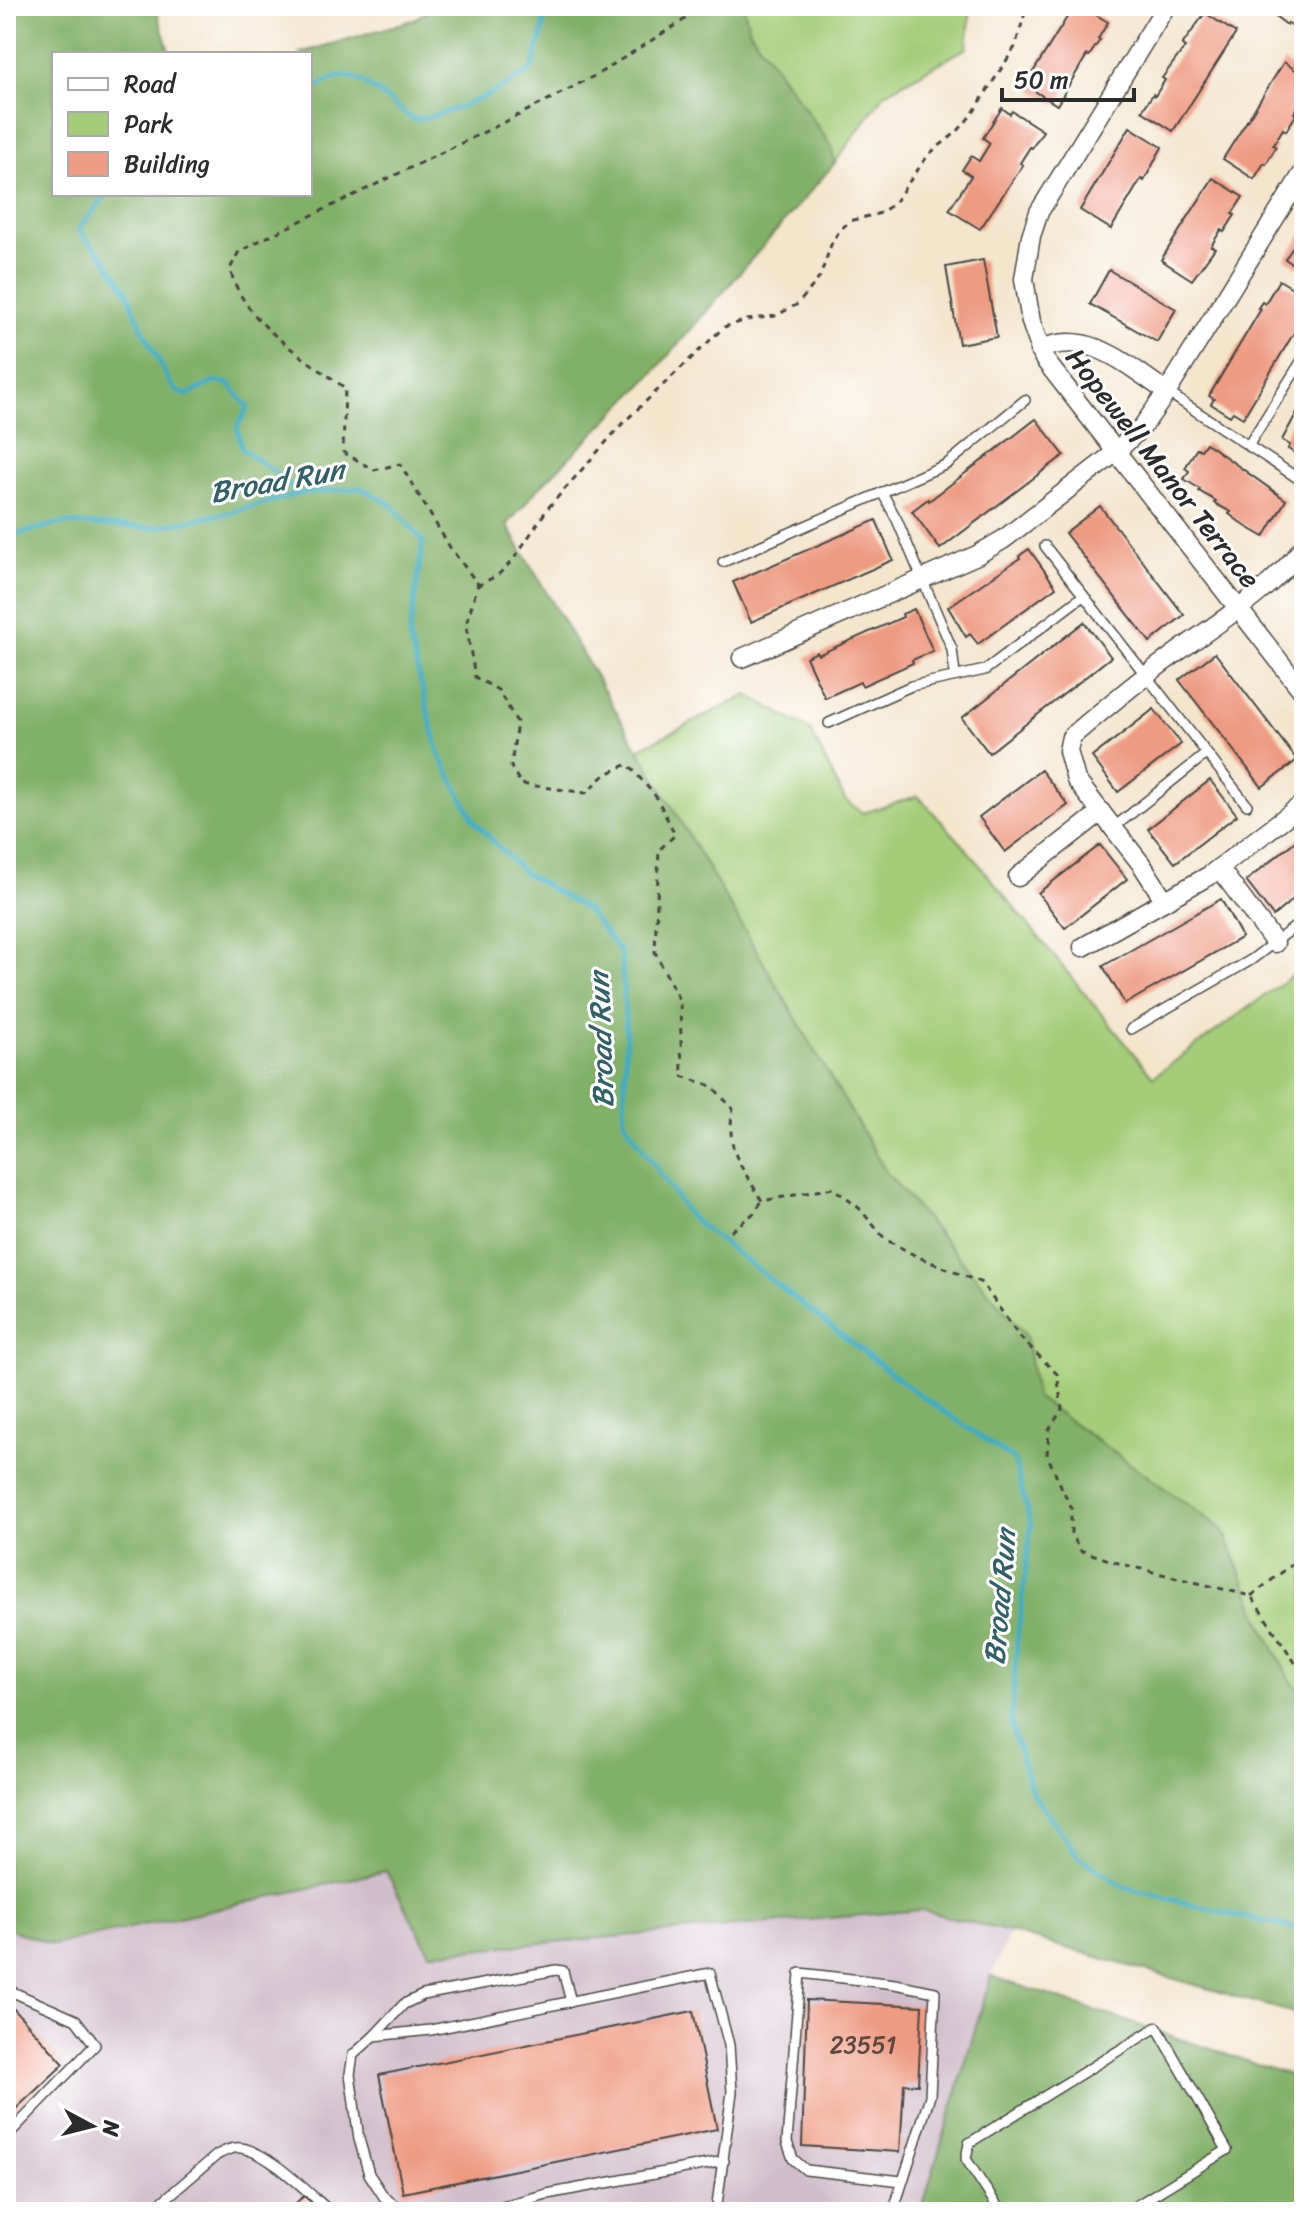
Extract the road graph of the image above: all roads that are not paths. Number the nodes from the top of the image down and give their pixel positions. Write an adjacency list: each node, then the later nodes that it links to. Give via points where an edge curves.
1 (1166, 6): 3 (street, Hopewell Manor Terrace, via 1039,212 1024,279)
2 (1304, 171): 5 (street)
3 (1039, 350): 5 (street, via 1066,341 1091,345); 8 (street, Hopewell Manor Terrace)
4 (1304, 357): 7 (lane)
5 (1167, 392): 7 (lane); 8 (street)
6 (1025, 400): 10 (lane, via 947,464)
7 (1248, 446): 9 (lane)
8 (1116, 452): 14 (street, via 1004,539); 16 (street, Hopewell Manor Terrace)
9 (1299, 479)
10 (882, 492): 13 (lane); 14 (lane)
11 (1045, 546): 15 (lane)
12 (1304, 546): 16 (street)
13 (723, 562)
14 (922, 579): 17 (street); 18 (lane, via 952,649)
15 (1083, 596): 18 (lane, via 985,670); 19 (lane)
16 (1237, 609): 19 (street); 20 (street, Hopewell Manor Terrace)
17 (742, 658)
18 (955, 675): 21 (lane, via 911,686)
19 (1144, 676): 22 (lane); 25 (street, via 1071,737 1068,751 1076,780)
20 (1304, 693)
21 (829, 723)
22 (1206, 754): 24 (lane); 26 (lane)
23 (1304, 803): 27 (street)
24 (1247, 805)
25 (1101, 812): 26 (street); 28 (street)
26 (1113, 828): 29 (street)
27 (1219, 868): 29 (street); 31 (street)
28 (1018, 877)
29 (1165, 901): 32 (street)
30 (1304, 920): 31 (lane)
31 (1275, 943): 33 (lane)
32 (1083, 947)
33 (1131, 1029)
34 (6, 1989): 37 (lane, via 76,2020 95,2045)
35 (571, 2002): 36 (lane); 36 (lane, via 563,1971 556,1970 423,1995 404,2004); 38 (lane, via 710,1973 729,2045 732,2092)
36 (374, 2036): 42 (lane, via 353,2055 350,2074 359,2139 369,2174 384,2197)
37 (6, 2137)
38 (724, 2161): 43 (lane); 44 (lane)
39 (902, 2181): 39 (lane, via 930,2096 935,1992 800,1973 787,2142 793,2159 806,2170); 45 (lane)
40 (150, 2212): 41 (lane, via 217,2155 241,2148 273,2164)
41 (331, 2212)
42 (404, 2212)
43 (480, 2212)
44 (716, 2212)
45 (893, 2212)
46 (1001, 2212): 47 (lane, via 966,2159 969,2143 1157,2027 1227,2150)
47 (1126, 2212)

